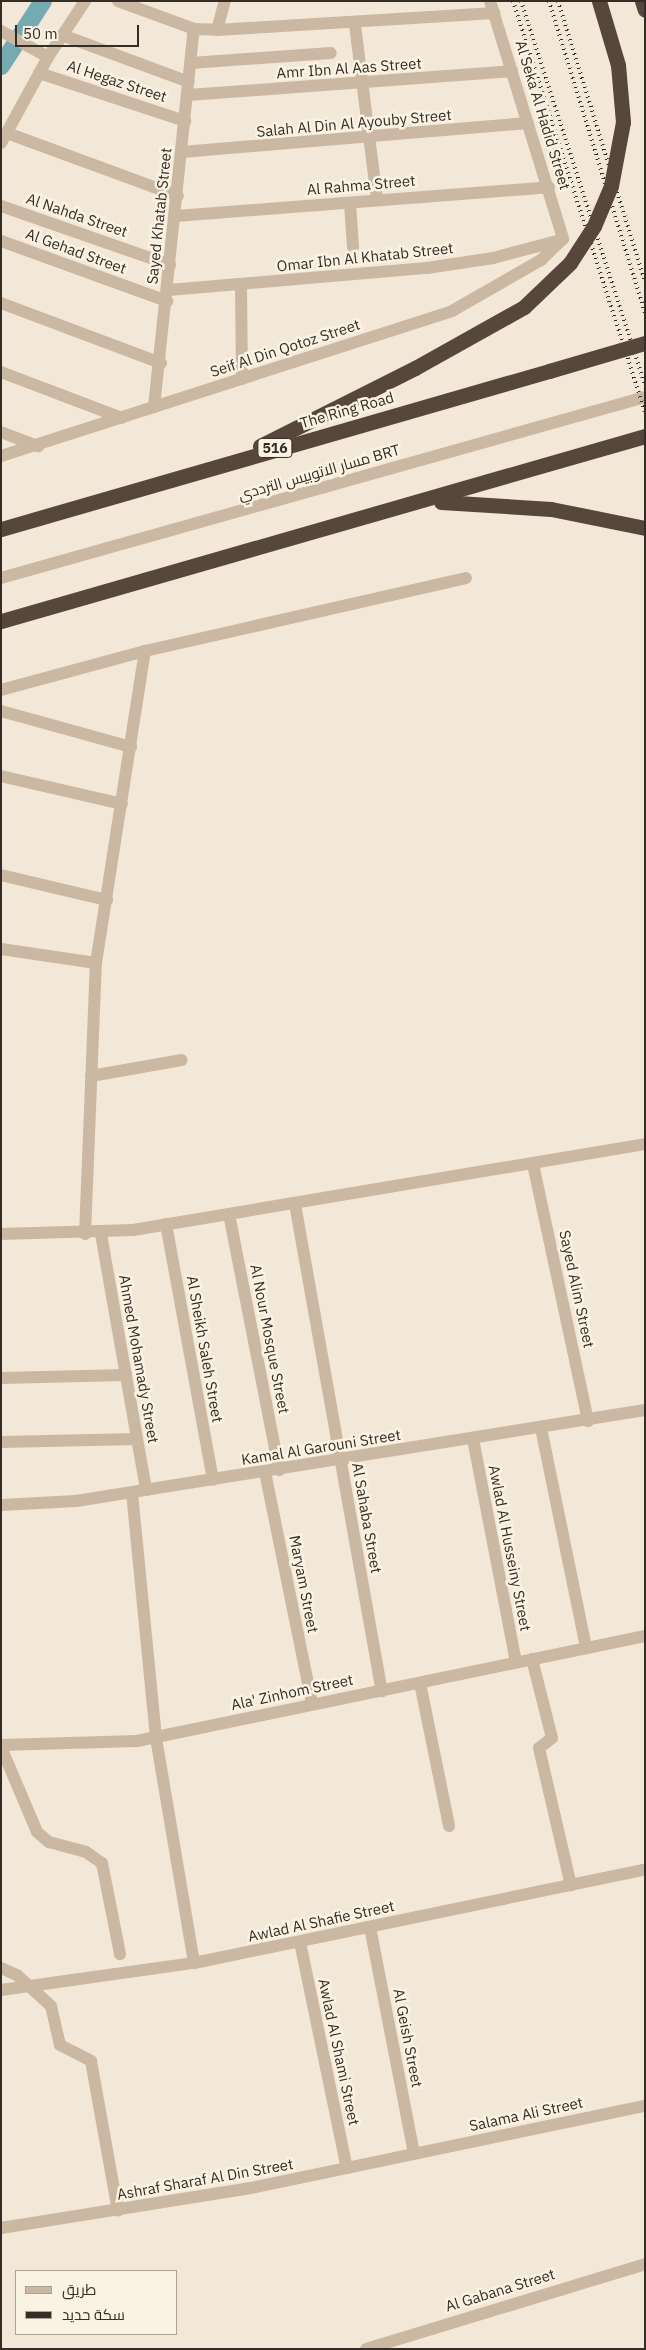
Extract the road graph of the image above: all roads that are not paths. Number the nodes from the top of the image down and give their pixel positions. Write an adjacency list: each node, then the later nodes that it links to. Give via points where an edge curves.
1 (85, 1): 12 (street)
2 (118, 1): 9 (street)
3 (225, 1): 10 (street)
4 (599, 1): 50 (highway, bridge, via 618,65 622,122 615,172 594,226 565,268 524,306 415,368)
5 (642, 1): 7 (highway)
6 (492, 7): 8 (street); 16 (street, Al Seka Al Hadid Street)
7 (645, 10)
8 (355, 25): 10 (street); 19 (street)
9 (194, 29): 10 (street); 15 (street, Sayed Khatab Street)
10 (217, 30)
11 (2, 32): 14 (street)
12 (62, 35): 14 (street); 18 (street)
13 (331, 53): 15 (street)
14 (43, 55): 17 (street)
15 (191, 63): 18 (street, Sayed Khatab Street)
16 (512, 71): 19 (street, Amr Ibn Al Aas Street); 22 (street, Al Seka Al Hadid Street)
17 (38, 73): 21 (street, Al Hegaz Street); 23 (street)
18 (189, 82): 20 (street, Sayed Khatab Street)
19 (363, 84): 20 (street, Amr Ibn Al Aas Street); 24 (street)
20 (188, 95): 21 (street, Sayed Khatab Street)
21 (185, 121): 25 (street, Sayed Khatab Street)
22 (528, 123): 24 (street, Salah Al Din Al Ayouby Street); 26 (street, Al Seka Al Hadid Street)
23 (4, 138): 27 (street)
24 (370, 138): 25 (street, Salah Al Din Al Ayouby Street); 28 (street)
25 (182, 152): 27 (street, Sayed Khatab Street)
26 (549, 187): 28 (street, Al Rahma Street); 32 (street, Al Seka Al Hadid Street)
27 (178, 196): 31 (street, Sayed Khatab Street)
28 (377, 200): 29 (street, Al Rahma Street)
29 (350, 203): 31 (street, Al Rahma Street); 34 (street)
30 (1, 206): 35 (street, Al Nahda Street)
31 (176, 216): 35 (street, Sayed Khatab Street)
32 (563, 240): 36 (street, Omar Ibn Al Khatab Street, via 493,258 428,268); 42 (street, Seif Al Din Qotoz Street, via 540,260 452,311)
33 (1, 241): 37 (street, Al Gehad Street)
34 (353, 246)
35 (170, 265): 37 (street, Sayed Khatab Street)
36 (241, 285): 37 (street, Omar Ibn Al Khatab Street); 42 (street)
37 (168, 296): 40 (street, Sayed Khatab Street)
38 (1, 303): 40 (street)
39 (645, 343): 50 (highway, The Ring Road / 516, bridge)
40 (161, 363): 44 (street, Sayed Khatab Street)
41 (1, 372): 45 (street)
42 (242, 379): 44 (street, Seif Al Din Qotoz Street)
43 (645, 397): 54 (street, مسار الاتوبيس الترددي BRT)
44 (154, 407): 45 (street, Seif Al Din Qotoz Street)
45 (122, 418): 48 (street, Seif Al Din Qotoz Street)
46 (1, 432): 48 (street)
47 (645, 436): 51 (highway)
48 (38, 446): 49 (street, Seif Al Din Qotoz Street)
49 (1, 456)
50 (228, 462): 53 (highway, The Ring Road / 516)
51 (422, 502): 52 (highway, via 551,509); 56 (highway)
52 (645, 528)
53 (1, 529)
54 (1, 578)
55 (466, 578): 57 (street)
56 (1, 621)
57 (145, 650): 58 (street); 60 (street)
58 (1, 690)
59 (1, 711): 60 (street)
60 (131, 746): 62 (street)
61 (1, 776): 62 (street)
62 (122, 804): 64 (street)
63 (1, 875): 64 (street)
64 (107, 900): 66 (street)
65 (1, 950): 66 (street)
66 (96, 963): 68 (street)
67 (182, 1060): 68 (street)
68 (91, 1076): 75 (street)
69 (645, 1144): 70 (street)
70 (533, 1164): 71 (street); 80 (street, Sayed Alim Street)
71 (295, 1204): 72 (street); 85 (street, Al Sahaba Street)
72 (229, 1214): 73 (street); 86 (street, Al Nour Mosque Street)
73 (166, 1224): 76 (street); 88 (street, Al Sheikh Saleh Street)
74 (1, 1234): 75 (street)
75 (85, 1234): 76 (street)
76 (101, 1234): 77 (street, Ahmed Mohamady Street)
77 (126, 1375): 78 (street); 82 (street, Ahmed Mohamady Street)
78 (1, 1378)
79 (645, 1410): 80 (street, Kamal Al Garouni Street)
80 (588, 1421): 81 (street, Kamal Al Garouni Street)
81 (541, 1428): 83 (street, Kamal Al Garouni Street); 93 (street)
82 (137, 1439): 84 (street); 89 (street, Ahmed Mohamady Street)
83 (473, 1439): 85 (street, Kamal Al Garouni Street); 95 (street, Awlad Al Husseiny Street)
84 (1, 1442)
85 (341, 1460): 86 (street, Kamal Al Garouni Street); 97 (street, Al Sahaba Street)
86 (279, 1470): 87 (street, Kamal Al Garouni Street)
87 (265, 1472): 88 (street, Kamal Al Garouni Street); 98 (street, Maryam Street)
88 (212, 1480): 89 (street, Kamal Al Garouni Street)
89 (146, 1490): 90 (street, Kamal Al Garouni Street)
90 (132, 1493): 91 (street, Kamal Al Garouni Street); 99 (street)
91 (1, 1505)
92 (645, 1636): 93 (street, Ala' Zinhom Street)
93 (586, 1648): 94 (street, Ala' Zinhom Street)
94 (532, 1659): 95 (street, Ala' Zinhom Street); 103 (street, via 552,1738 540,1749)
95 (516, 1662): 96 (street, Ala' Zinhom Street)
96 (420, 1683): 97 (street, Ala' Zinhom Street); 101 (street)
97 (382, 1691): 98 (street, Ala' Zinhom Street)
98 (312, 1703): 99 (street, Ala' Zinhom Street)
99 (156, 1738): 100 (street, Ala' Zinhom Street); 107 (street)
100 (1, 1746): 106 (street, via 36,1832 48,1842 86,1852 102,1863)
101 (449, 1826)
102 (645, 1870): 103 (street, Awlad Al Shafie Street)
103 (571, 1885): 104 (street, Awlad Al Shafie Street)
104 (370, 1927): 105 (street, Awlad Al Shafie Street); 112 (street, Al Geish Street)
105 (300, 1942): 107 (street, Awlad Al Shafie Street); 113 (street, Awlad Al Shami Street)
106 (120, 1954)
107 (194, 1963): 109 (street, Awlad Al Shafie Street)
108 (1, 1968): 109 (street)
109 (28, 1986): 110 (street, Awlad Al Shafie Street); 114 (street, via 52,2008 60,2045 87,2056 93,2066)
110 (1, 1990)
111 (645, 2106): 112 (street, Salama Ali Street)
112 (414, 2154): 113 (street, Ashraf Sharaf Al Din Street)
113 (347, 2168): 114 (street, Ashraf Sharaf Al Din Street)
114 (118, 2211): 115 (street, Ashraf Sharaf Al Din Street)
115 (1, 2228)
116 (645, 2264): 117 (street, Al Gabana Street)
117 (366, 2349)

